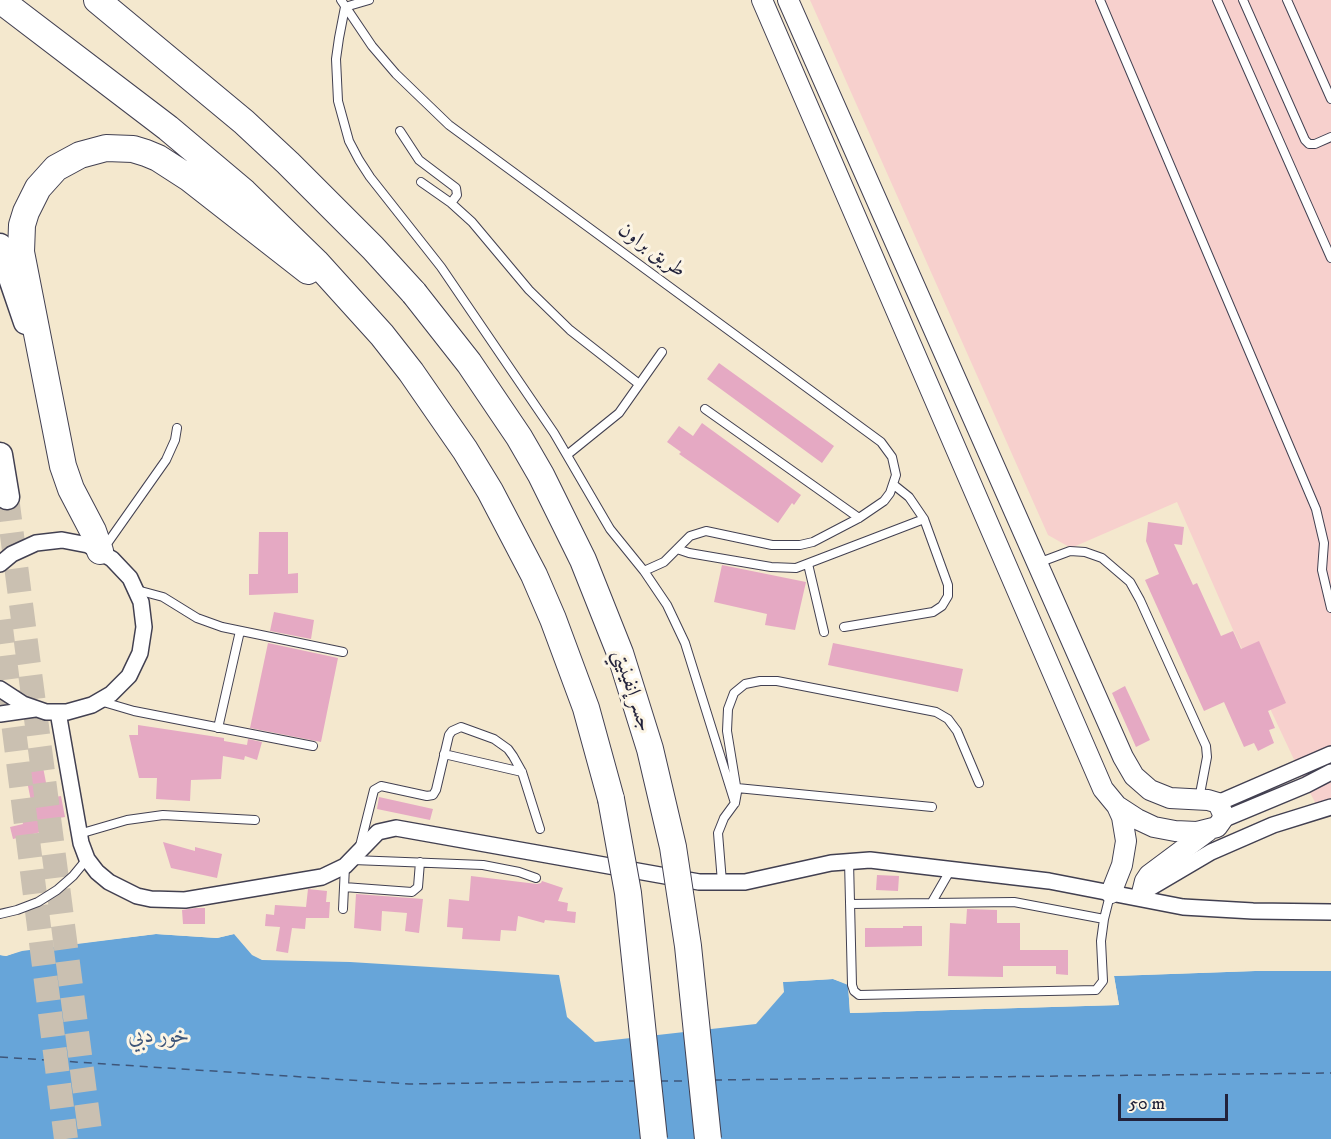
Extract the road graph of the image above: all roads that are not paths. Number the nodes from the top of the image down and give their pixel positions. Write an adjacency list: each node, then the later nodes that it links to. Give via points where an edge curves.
1 (0, 0): 18 (highway, via 207,159 280,225)
2 (97, 0): 81 (highway, جسر إنفينيتي, bridge, via 229,109 374,248 476,372 542,475 583,560 620,653 650,749 673,847 688,946)
3 (369, 0): 10 (lane)
4 (762, 0): 33 (street)
5 (788, 0): 32 (street)
6 (1100, 0): 38 (lane, via 1316,509 1324,543 1322,570)
7 (1217, 0): 17 (lane)
8 (1242, 0): 13 (lane, via 1305,140 1315,144)
9 (1287, 0): 11 (lane)
10 (343, 4): 25 (lane, via 336,80 343,122 354,151 441,267); 26 (lane, طريق براون, via 396,74 449,125 881,442 896,466)
11 (1331, 99)
12 (399, 130): 15 (lane, via 419,160 456,188 457,195)
13 (1331, 137)
14 (421, 182): 15 (lane)
15 (451, 203): 21 (lane, via 529,290 578,336)
16 (0, 246): 20 (main road)
17 (1331, 258)
18 (351, 299): 20 (highway, via 158,158 133,149 93,150 68,161 47,177 31,199 22,225 21,252); 80 (highway, bridge, via 439,411 490,491 553,619 586,708 611,800 628,893)
19 (662, 352): 21 (lane)
20 (45, 369): 31 (highway, via 66,478)
21 (639, 384): 25 (lane, via 612,420)
22 (705, 409): 28 (lane)
23 (177, 428): 31 (lane, via 166,460)
24 (0, 455): 27 (main road)
25 (567, 455): 36 (lane, via 610,529)
26 (894, 485): 28 (lane, via 884,501); 29 (lane, via 909,497)
27 (7, 497)
28 (859, 518): 30 (lane, via 800,545 772,545 706,531 690,536)
29 (924, 519): 35 (lane); 39 (lane, via 948,585 946,602 933,612)
30 (677, 549): 35 (lane, via 783,569); 36 (lane, via 664,562)
31 (101, 552): 34 (street, via 75,542 49,541 24,548); 37 (street, via 122,568)
32 (1034, 556): 33 (street); 60 (street, via 1134,776 1150,790); 60 (lane, via 1085,552 1102,558 1130,582 1206,746)
33 (1004, 561): 57 (street, via 1093,769)
34 (0, 564)
35 (808, 564): 41 (lane)
36 (644, 571): 56 (lane, via 667,605 685,643)
37 (136, 590): 40 (lane, via 163,597 210,624); 44 (street, via 143,614 140,653 129,676)
38 (1331, 608)
39 (844, 627)
40 (240, 631): 42 (lane); 48 (lane)
41 (824, 632)
42 (343, 652)
43 (0, 689): 45 (street)
44 (100, 701): 46 (street); 48 (lane)
45 (35, 709): 46 (street); 47 (street)
46 (58, 712): 63 (street)
47 (0, 714)
48 (218, 728): 49 (lane)
49 (313, 746)
50 (444, 754): 52 (lane); 52 (lane, via 452,731 465,728 508,749); 65 (lane, via 433,795 381,786 374,790)
51 (1331, 754): 60 (street)
52 (522, 772): 62 (lane)
53 (1331, 772): 60 (street, via 1306,785)
54 (979, 783): 55 (lane, via 957,731 942,715 777,681 760,681 745,684 734,693 728,709 727,731)
55 (737, 788): 56 (lane); 58 (lane)
56 (735, 803): 70 (lane, via 718,833)
57 (1117, 806): 60 (street, via 1154,827 1175,831 1197,832); 72 (street, via 1126,841)
58 (932, 807)
59 (1331, 807): 73 (street, via 1273,825 1210,852)
60 (1212, 813): 73 (street, via 1149,875)
61 (255, 820): 63 (lane, via 163,815 127,820)
62 (540, 829)
63 (79, 834): 64 (street)
64 (87, 859): 65 (street, via 109,882 137,896 167,900 201,898 321,877); 78 (lane, via 57,891 38,902)
65 (352, 859): 67 (lane); 70 (street, via 378,832 396,828 677,879); 71 (lane)
66 (849, 861): 68 (street, via 890,861); 70 (street); 75 (lane)
67 (420, 862): 69 (lane, via 483,865); 71 (lane, via 418,887 412,892)
68 (951, 869): 72 (street); 74 (lane)
69 (536, 878)
70 (722, 883)
71 (344, 887): 76 (lane)
72 (1111, 893): 73 (street); 79 (lane)
73 (1138, 895): 77 (street, via 1183,907)
74 (932, 902): 75 (lane); 79 (lane, via 1014,902)
75 (850, 904): 79 (lane, via 852,984 859,995 1095,990 1102,981)
76 (343, 909)
77 (1331, 912)
78 (0, 914)
79 (1104, 919)
80 (654, 1139)
81 (708, 1139)

